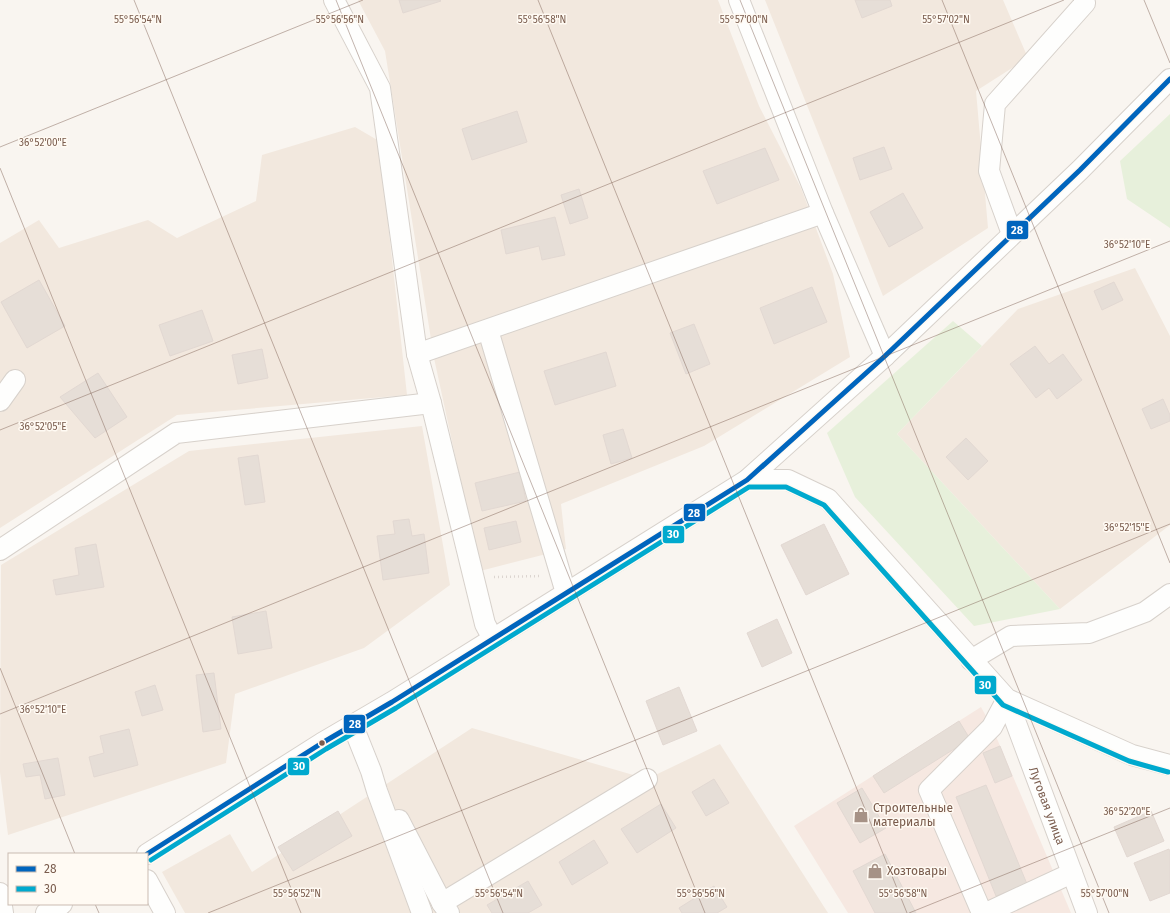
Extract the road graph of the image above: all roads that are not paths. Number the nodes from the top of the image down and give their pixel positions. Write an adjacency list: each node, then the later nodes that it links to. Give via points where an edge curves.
1 (334, 0): 8 (street, via 380,88)
2 (739, 0): 5 (street)
3 (1084, 0): 6 (street, via 995,104 989,171)
4 (1170, 79): 6 (street)
5 (823, 213): 7 (street); 9 (street)
6 (1012, 234): 9 (street)
7 (488, 330): 8 (street); 15 (street)
8 (416, 354): 12 (street)
9 (885, 356): 13 (street)
10 (16, 380): 11 (street)
11 (0, 401)
12 (431, 403): 14 (street, via 176,433); 17 (street, via 485,624)
13 (747, 480): 15 (street); 18 (street, via 788,480 828,499)
14 (0, 550)
15 (564, 585): 17 (street)
16 (1170, 594): 18 (street, via 1145,612 1089,633 1011,636)
17 (493, 639): 20 (street)
18 (971, 660): 19 (street)
19 (1008, 699): 21 (street, via 1132,755); 25 (street, Луговая улица); 34 (street, via 992,727 930,790)
20 (353, 726): 22 (street); 24 (street)
21 (1170, 765)
22 (371, 771): 29 (street); 33 (street)
23 (647, 779): 29 (street)
24 (148, 853)
25 (1072, 874): 35 (street); 36 (street, Луговая улица)
26 (148, 882): 32 (street)
27 (0, 893): 30 (street)
28 (60, 905): 31 (street)
29 (446, 908)
30 (3, 913)
31 (46, 913)
32 (165, 913)
33 (422, 913)
34 (982, 913)
35 (986, 913)
36 (1087, 913)

